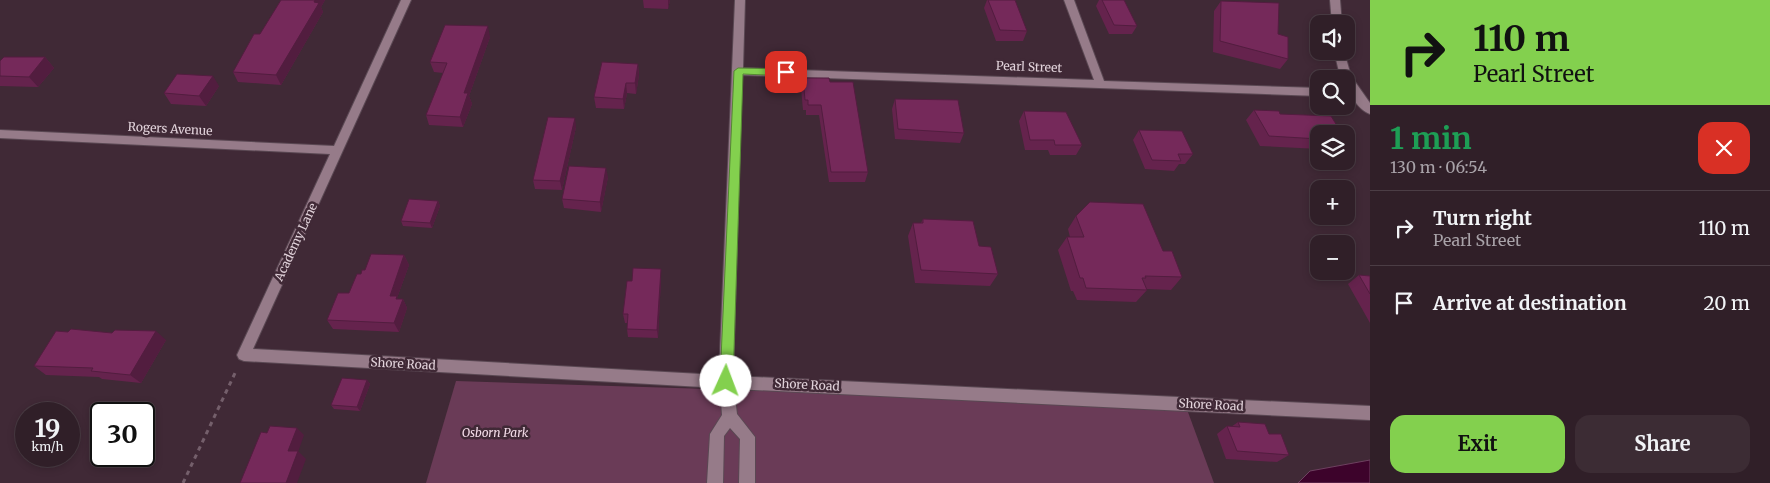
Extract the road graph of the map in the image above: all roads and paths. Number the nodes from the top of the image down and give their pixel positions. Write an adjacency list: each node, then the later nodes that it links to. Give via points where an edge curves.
1 (406, 0): 14 (street, Academy Lane)
2 (740, 0): 6 (street)
3 (1069, 0): 7 (street)
4 (1335, 0): 5 (street)
5 (1336, 15)
6 (738, 71): 7 (street, Pearl Street); 16 (street)
7 (1100, 84): 8 (street, Pearl Street)
8 (1310, 92)
9 (1355, 93): 10 (street)
10 (1370, 93)
11 (1355, 97): 12 (street)
12 (1370, 110)
13 (0, 134): 14 (street, Rogers Avenue)
14 (338, 150): 15 (street, Academy Lane)
15 (244, 355): 16 (street, Shore Road); 19 (path)
16 (726, 381): 17 (street, Shore Road); 18 (street)
17 (1370, 413)
18 (730, 417): 20 (street, via 717,434); 21 (street, via 748,437)
19 (182, 483)
20 (715, 483)
21 (747, 483)

